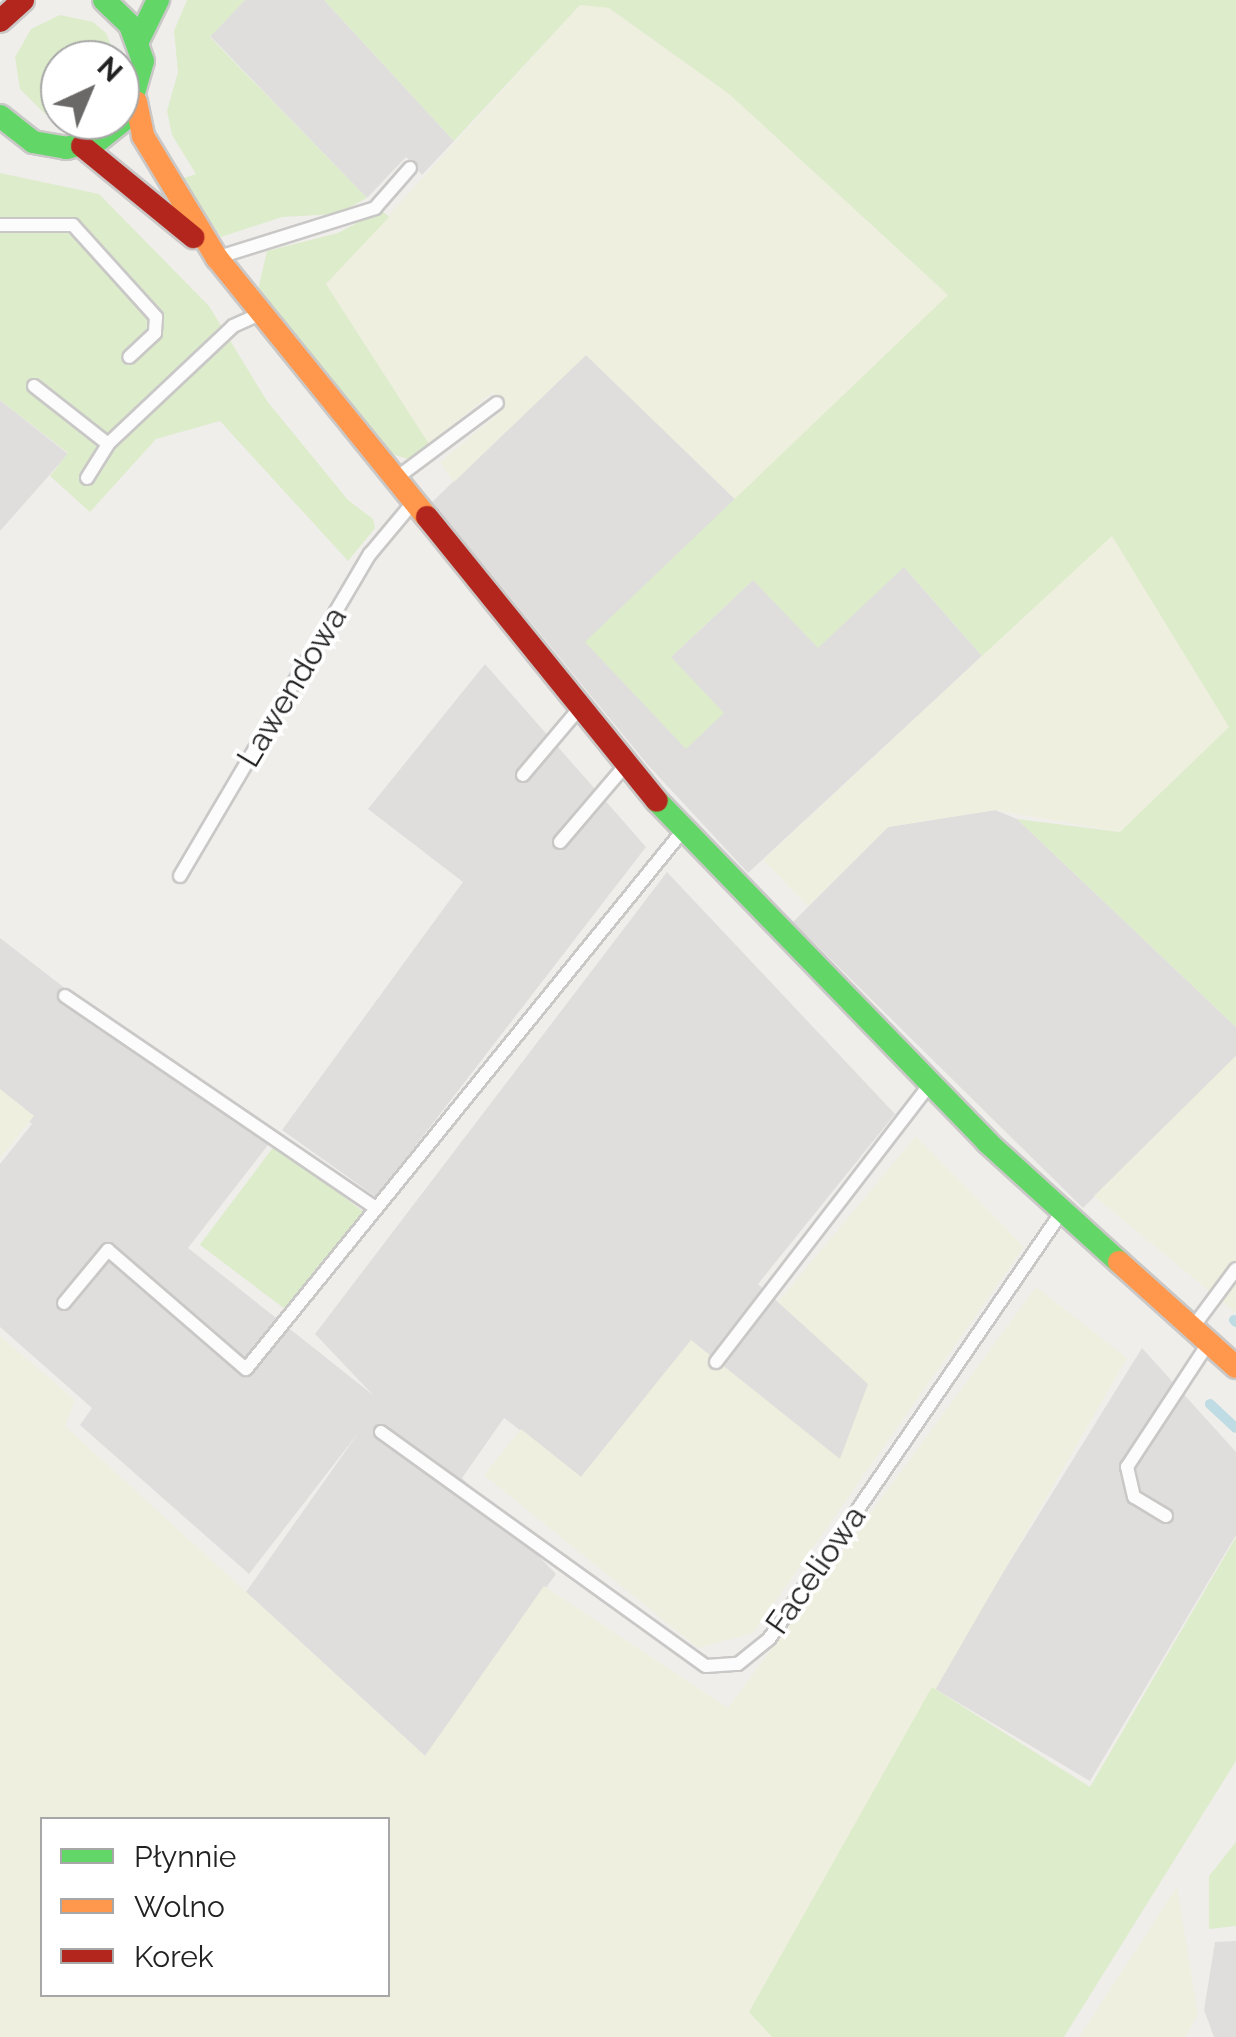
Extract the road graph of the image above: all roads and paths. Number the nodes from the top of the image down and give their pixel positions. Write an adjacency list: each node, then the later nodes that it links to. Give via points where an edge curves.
1 (104, 0): 5 (main road)
2 (158, 0): 6 (main road)
3 (15, 1): 4 (main road)
4 (0, 21)
5 (137, 40)
6 (138, 40)
7 (140, 49): 8 (main road)
8 (140, 79)
9 (0, 116): 11 (main road)
10 (140, 119): 16 (main road)
11 (9, 136): 13 (main road, via 49,147)
12 (94, 140): 13 (main road)
13 (82, 146): 16 (main road)
14 (410, 168): 16 (lane, via 375,208)
15 (0, 225): 18 (lane, via 72,226 156,317 156,333)
16 (217, 258): 17 (main road)
17 (260, 314): 21 (lane, via 233,326); 23 (main road)
18 (129, 357)
19 (34, 386): 21 (lane)
20 (496, 403): 23 (lane)
21 (108, 444): 22 (lane)
22 (87, 478)
23 (393, 480): 24 (main road)
24 (412, 503): 25 (main road); 30 (lane, Lawendowa, via 370,554)
25 (578, 710): 26 (main road); 27 (lane)
26 (626, 766): 28 (main road); 29 (lane)
27 (523, 775)
28 (682, 831): 32 (main road); 33 (lane)
29 (560, 842)
30 (180, 876)
31 (66, 996): 33 (lane)
32 (929, 1085): 34 (main road); 38 (lane)
33 (376, 1208): 36 (lane, via 246,1368 108,1250)
34 (1062, 1211): 37 (main road); 40 (lane, Faceliowa, via 769,1639 738,1664 706,1666)
35 (1236, 1269): 37 (lane)
36 (64, 1303)
37 (1200, 1336): 39 (main road); 41 (lane, via 1127,1468 1134,1497)
38 (716, 1362)
39 (1236, 1367)
40 (381, 1432)
41 (1166, 1516)

